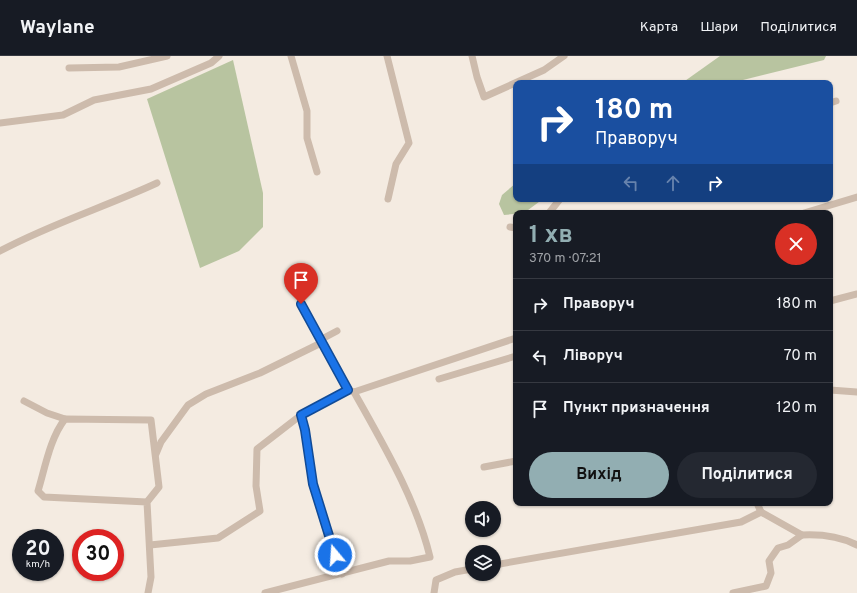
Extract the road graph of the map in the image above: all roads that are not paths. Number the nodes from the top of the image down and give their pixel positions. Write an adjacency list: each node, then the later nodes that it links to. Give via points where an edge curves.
1 (167, 56): 7 (street, via 119,68)
2 (219, 56): 10 (street, via 210,63 151,89 94,100 63,115)
3 (291, 56): 11 (street, via 307,111 307,138)
4 (387, 56): 14 (street, via 409,143 396,164)
5 (472, 56): 9 (street, via 484,97)
6 (564, 56): 8 (street, via 544,70)
7 (69, 68)
8 (522, 80)
9 (513, 84)
10 (0, 123)
11 (317, 172)
12 (157, 183): 18 (street, via 123,199 29,235)
13 (857, 197): 17 (street)
14 (388, 199)
15 (558, 202): 16 (street)
16 (551, 210)
17 (814, 210)
18 (0, 251)
19 (857, 294): 20 (street)
20 (833, 300)
21 (301, 304): 24 (street)
22 (337, 331): 24 (street)
23 (513, 339): 28 (street)
24 (320, 341): 28 (street); 33 (street, via 260,372 206,394 188,405 161,442)
25 (513, 357): 26 (street)
26 (439, 379)
27 (833, 390): 29 (street)
28 (351, 391): 31 (street); 44 (street, via 404,488 426,537 430,557 410,561 389,561)
29 (857, 392)
30 (24, 401): 32 (street)
31 (301, 415): 40 (street, via 257,449 256,486 260,511 218,538); 44 (street, via 313,484)
32 (65, 419): 33 (street, via 151,420); 36 (street, via 50,449 38,491 44,497)
33 (156, 454): 36 (street, via 159,487)
34 (513, 462): 35 (street)
35 (484, 467)
36 (147, 502): 40 (street)
37 (758, 506): 38 (street)
38 (761, 512): 39 (street); 42 (street, via 741,522)
39 (802, 535): 41 (street, via 823,534 845,539); 48 (street, via 788,545 778,548 769,561 770,573 766,586)
40 (150, 545): 45 (street, via 151,577)
41 (857, 545)
42 (501, 564)
43 (465, 570): 47 (street, via 436,580)
44 (342, 574): 46 (street)
45 (148, 593)
46 (265, 593)
47 (434, 593)
48 (733, 593)

